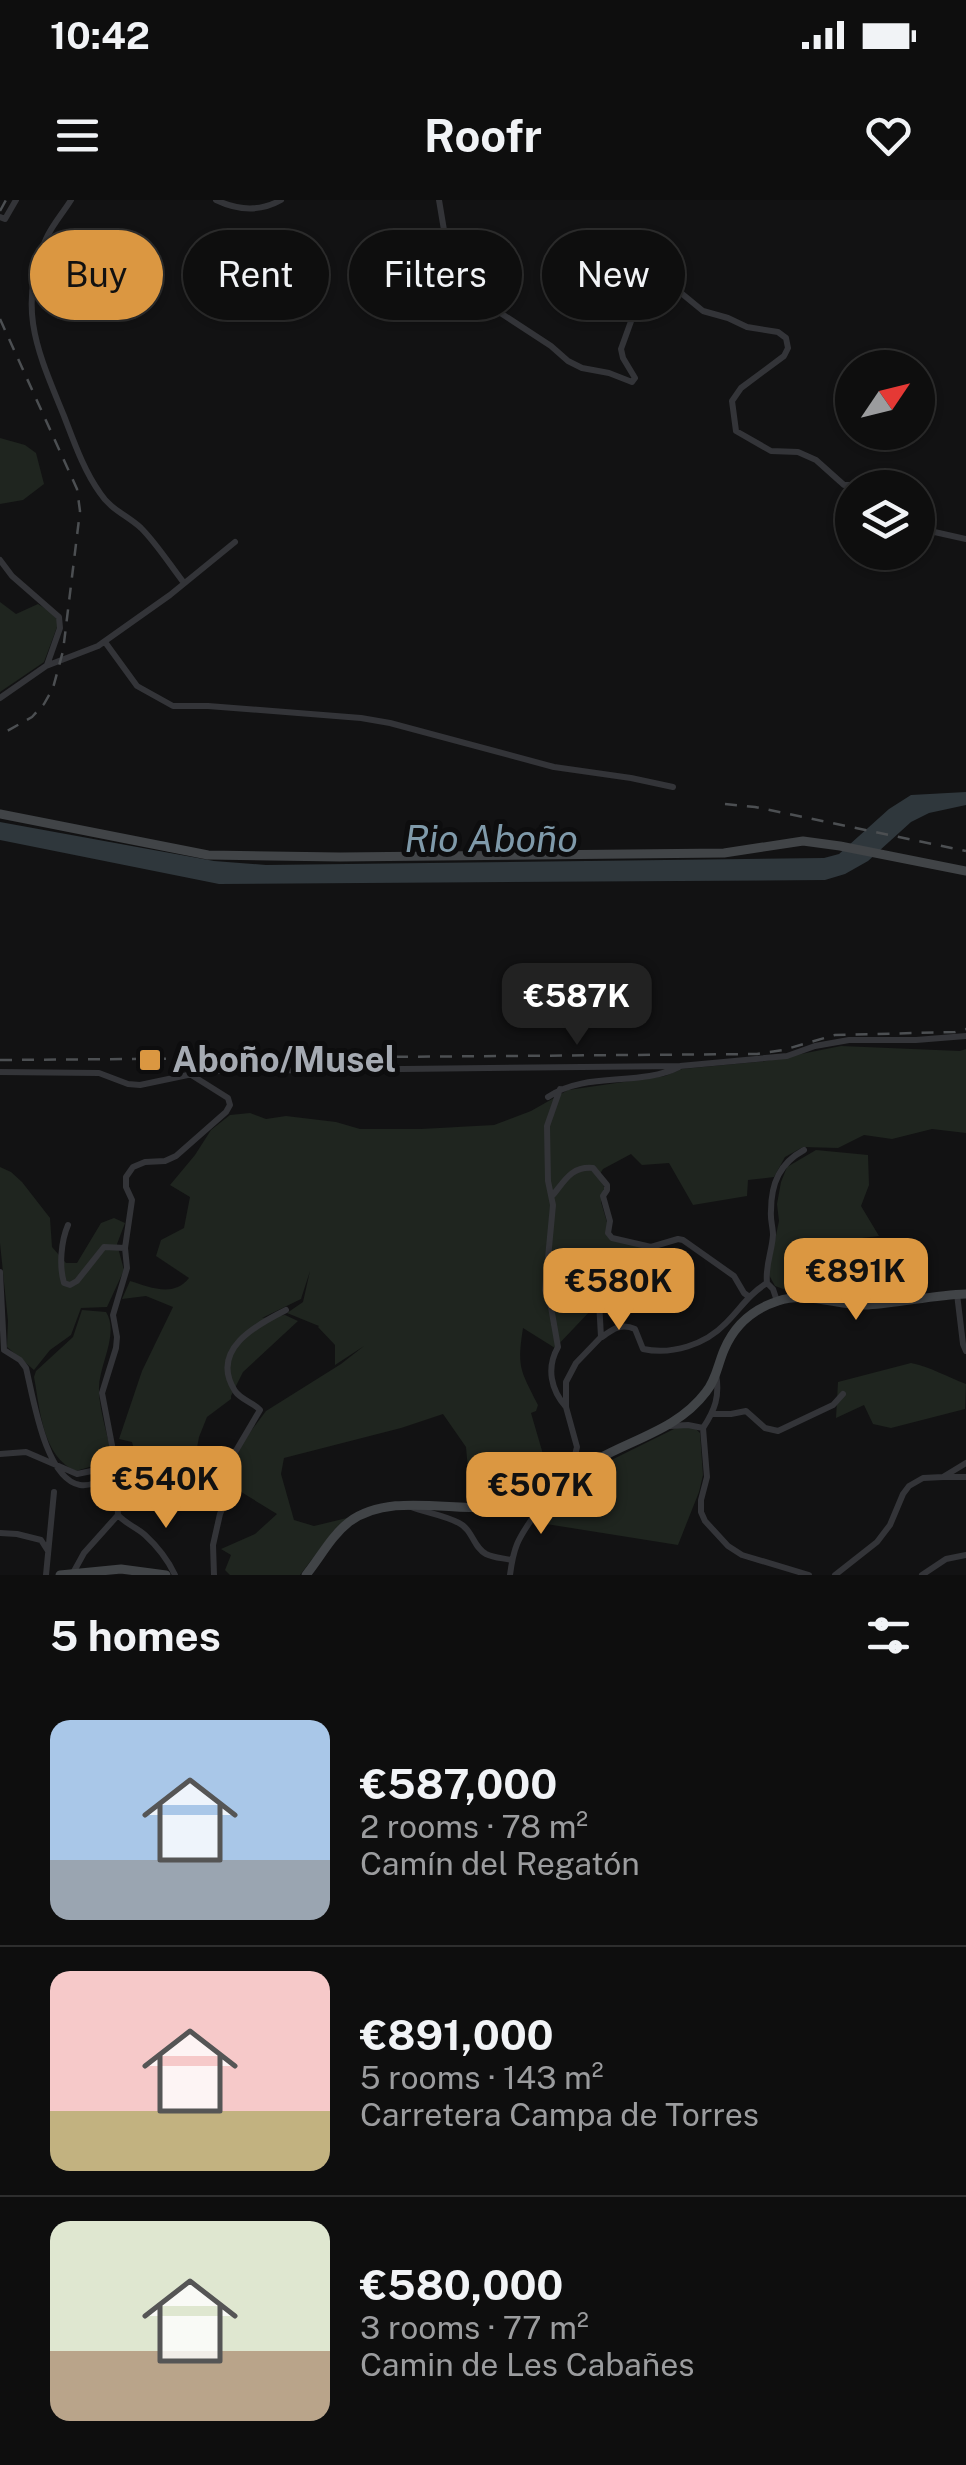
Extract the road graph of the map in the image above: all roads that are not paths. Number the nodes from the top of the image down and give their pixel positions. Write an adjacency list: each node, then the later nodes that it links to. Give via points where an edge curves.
1 (16, 200): 6 (street)
2 (71, 200): 12 (street, via 47,236 31,292 37,348 100,495 141,529)
3 (216, 200): 4 (street, via 246,208)
4 (281, 200)
5 (439, 200): 7 (street, via 456,250 456,279 582,368 636,378 621,349 634,313 654,288 664,286 684,293 704,312 778,332 786,338 784,356 732,400 736,431 770,451 816,460)
6 (0, 218)
7 (835, 478)
8 (935, 531): 9 (street)
9 (966, 539)
10 (235, 542): 12 (street)
11 (0, 560): 14 (street, via 59,618)
12 (184, 583): 13 (street)
13 (104, 642): 14 (street); 16 (street, via 137,686 173,706 390,722 554,768)
14 (46, 666): 15 (street)
15 (0, 698)
16 (673, 787)
17 (0, 814): 18 (street, via 208,855 724,852 803,841)
18 (966, 870)
19 (966, 1036): 20 (street, via 848,1040 787,1056)
20 (680, 1066): 22 (street); 23 (street)
21 (0, 1072): 22 (street, via 99,1073 140,1085)
22 (192, 1075): 28 (street, via 230,1106 176,1156 133,1167 126,1177 132,1200)
23 (560, 1089): 24 (street); 26 (street, via 547,1126)
24 (548, 1096)
25 (804, 1150): 31 (street, via 776,1178)
26 (553, 1195): 29 (street, via 578,1169 594,1168 607,1185 608,1234); 41 (street, via 545,1290 558,1347 550,1378)
27 (68, 1225): 28 (street, via 62,1269 70,1285 104,1248)
28 (125, 1248): 49 (street, via 127,1268 112,1315 116,1348 102,1392)
29 (651, 1248): 33 (street, via 683,1240 734,1276); 36 (street, via 604,1290)
30 (0, 1272): 37 (street)
31 (767, 1283): 33 (street); 34 (street)
32 (962, 1294): 34 (street, via 864,1305 798,1296); 38 (street)
33 (748, 1296): 36 (street, via 716,1332 678,1350 643,1349 630,1327)
34 (777, 1301): 39 (street, via 745,1318)
35 (286, 1310): 67 (street, via 248,1330 230,1355 232,1386 260,1410 228,1471)
36 (601, 1337): 41 (street, via 569,1374)
37 (2, 1350): 48 (street, via 26,1368 44,1445)
38 (966, 1351)
39 (716, 1373): 42 (street); 43 (street, via 697,1403)
40 (843, 1394): 42 (street, via 778,1431 746,1411)
41 (566, 1407): 46 (street)
42 (712, 1414): 44 (street)
43 (669, 1426): 44 (street); 50 (street)
44 (702, 1428): 70 (street, via 705,1520 742,1555)
45 (0, 1454): 48 (street, via 26,1452)
46 (575, 1455): 50 (street); 53 (street)
47 (966, 1462): 51 (street)
48 (58, 1466): 49 (street, via 77,1474)
49 (116, 1469): 57 (street)
50 (579, 1471): 53 (street)
51 (943, 1477): 52 (street); 71 (street, via 909,1486 884,1534)
52 (966, 1478)
53 (563, 1482): 55 (street)
54 (54, 1492): 59 (street)
55 (542, 1497): 56 (street, via 515,1507); 61 (street)
56 (408, 1506): 61 (street, via 461,1524 484,1553); 68 (street, via 379,1508 349,1522)
57 (118, 1515): 62 (street); 66 (street, via 142,1532)
58 (0, 1533): 59 (street, via 40,1540)
59 (49, 1552): 63 (street)
60 (966, 1555): 72 (street)
61 (511, 1560): 69 (street)
62 (73, 1572): 64 (street); 65 (street, via 121,1568)
63 (46, 1575)
64 (60, 1575)
65 (166, 1575)
66 (175, 1575)
67 (214, 1575)
68 (306, 1575)
69 (510, 1575)
70 (809, 1575)
71 (836, 1575)
72 (922, 1575)

